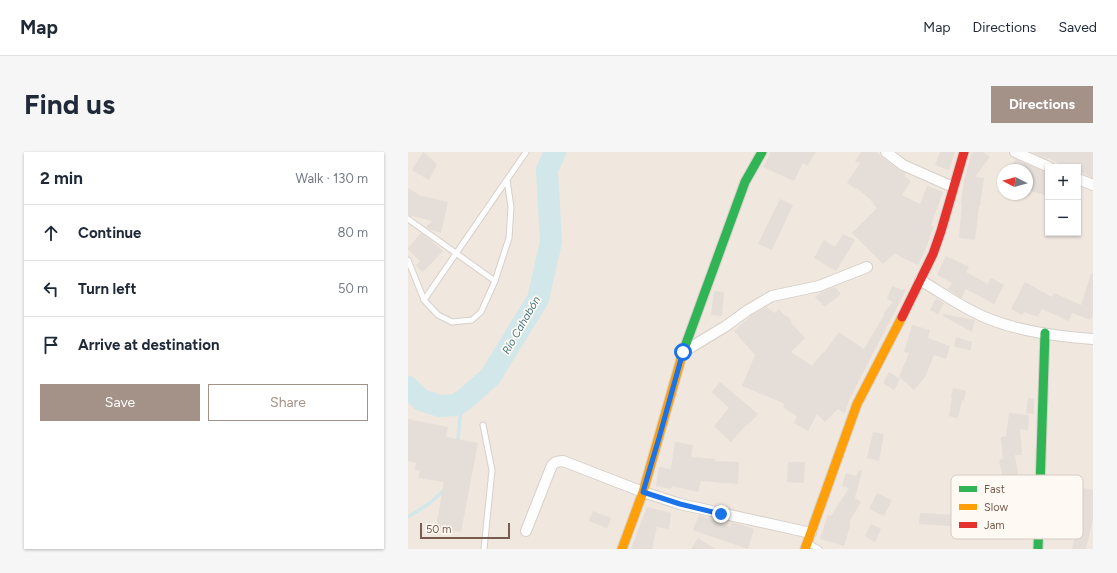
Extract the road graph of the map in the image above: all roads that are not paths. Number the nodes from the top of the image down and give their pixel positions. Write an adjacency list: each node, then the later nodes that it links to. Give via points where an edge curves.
1 (526, 152): 7 (lane)
2 (762, 152): 20 (street, via 745,182)
3 (886, 152): 10 (street, via 903,165)
4 (964, 152): 10 (street)
5 (1015, 152): 6 (street)
6 (1045, 165)
7 (507, 180): 12 (lane); 16 (lane, via 511,207 509,238)
8 (1081, 180): 9 (street)
9 (1093, 185)
10 (953, 187): 15 (street, via 933,254)
11 (408, 219): 12 (lane)
12 (456, 254): 16 (lane); 17 (lane)
13 (408, 260): 17 (lane)
14 (867, 267): 20 (street, via 818,286 772,296)
15 (920, 280): 18 (street, via 971,311 1006,325); 26 (street, via 857,404)
16 (495, 281): 17 (lane, via 481,312 472,320 452,322 438,315)
17 (424, 300)
18 (1044, 333): 19 (street); 22 (street)
19 (1093, 339)
20 (683, 352): 23 (street)
21 (483, 425): 27 (lane, via 492,470)
22 (1040, 475)
23 (643, 492): 24 (street, via 562,461 556,462 552,466); 26 (street); 28 (street)
24 (526, 531)
25 (1038, 539): 30 (street)
26 (808, 541): 29 (lane)
27 (484, 549)
28 (622, 549)
29 (819, 549)
30 (1038, 549)

